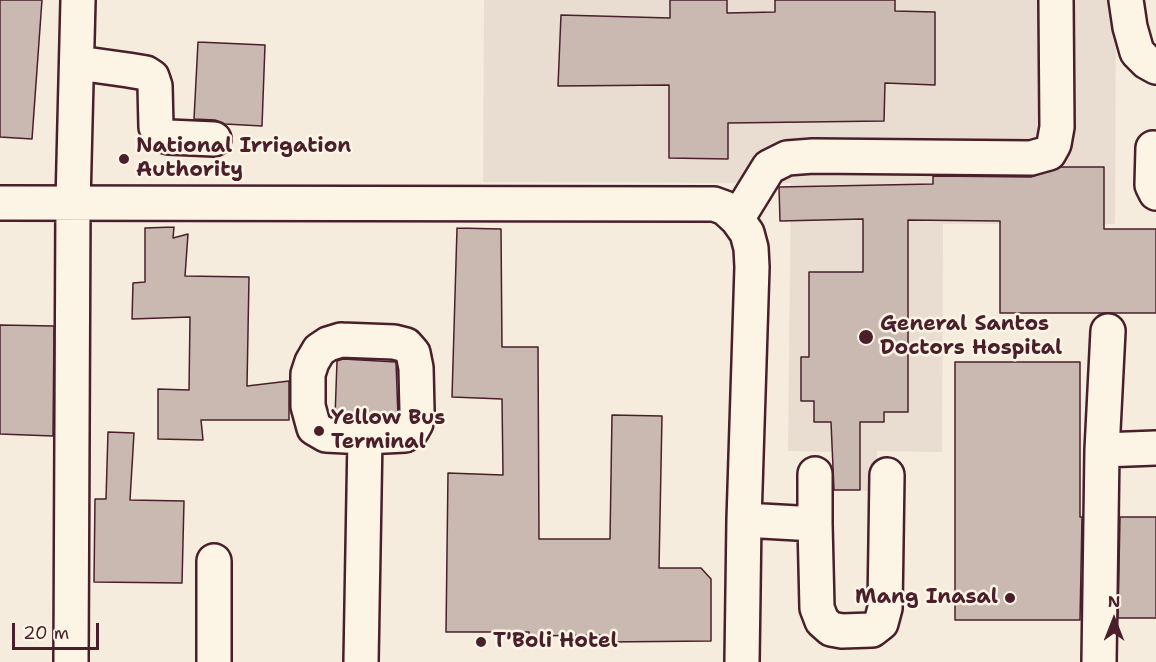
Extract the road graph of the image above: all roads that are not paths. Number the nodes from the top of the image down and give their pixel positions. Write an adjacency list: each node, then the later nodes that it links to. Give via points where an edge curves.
1 (78, 0): 4 (street)
2 (1056, 0): 11 (street, via 1057,128 1049,153 1031,158 787,158 769,167)
3 (1126, 0): 5 (street, via 1137,52)
4 (78, 63): 6 (street, via 152,77 159,134); 10 (street)
5 (1156, 67)
6 (214, 139)
7 (1153, 148): 8 (street, via 1152,184)
8 (1156, 193)
9 (0, 203): 10 (street)
10 (74, 203): 11 (street, via 714,204); 21 (street)
11 (737, 219): 18 (street, via 747,232 752,267)
12 (1108, 331): 15 (street)
13 (365, 437): 23 (street)
14 (1156, 448): 15 (street)
15 (1102, 450): 25 (street)
16 (815, 474): 19 (street)
17 (887, 475): 19 (street, via 885,608 881,623 872,630 842,631 831,629 822,621 817,608)
18 (744, 520): 19 (street); 24 (street)
19 (815, 524)
20 (214, 561): 22 (street)
21 (71, 662)
22 (214, 662)
23 (361, 662)
24 (742, 662)
25 (1099, 662)

